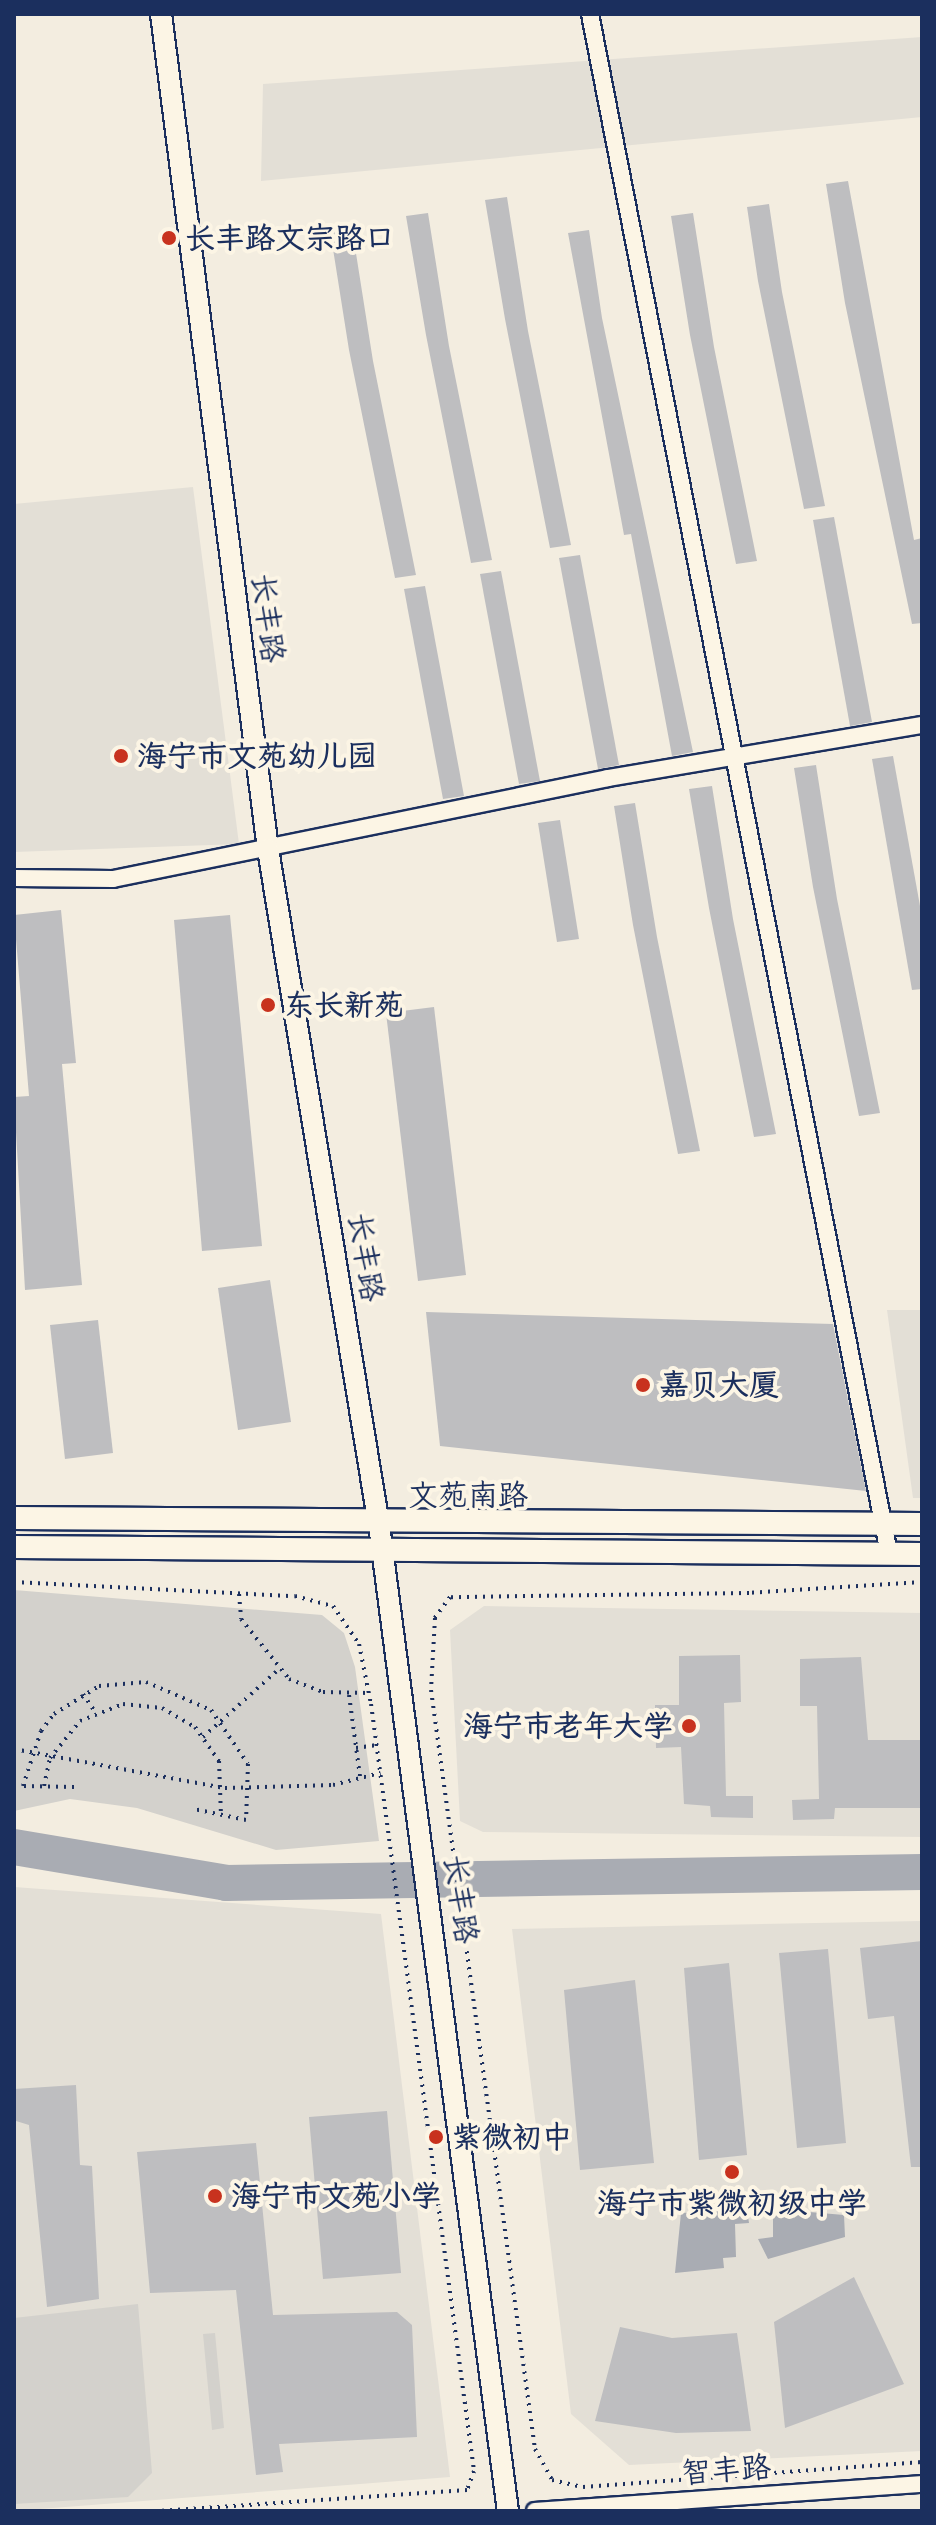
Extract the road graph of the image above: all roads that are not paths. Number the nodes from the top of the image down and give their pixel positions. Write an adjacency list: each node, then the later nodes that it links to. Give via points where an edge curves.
1 (161, 14): 5 (street, 长丰路)
2 (590, 14): 4 (street)
3 (922, 725): 4 (street)
4 (728, 757): 5 (street); 8 (street)
5 (268, 849): 6 (street, via 113,879); 10 (street, 长丰路)
6 (14, 878)
7 (14, 1518): 10 (main road, 文苑南路)
8 (882, 1524): 9 (main road, 文苑南路); 10 (main road, 文苑南路); 13 (street)
9 (922, 1524)
10 (379, 1525): 12 (street, 长丰路)
11 (14, 1547): 12 (main road, 文苑南路)
12 (381, 1553): 13 (main road, 文苑南路); 16 (street, 长丰路, via 438,1949)
13 (889, 1554): 14 (main road, 文苑南路)
14 (922, 1554)
15 (922, 2484): 17 (street, 智丰路)
16 (508, 2511)
17 (535, 2511)

